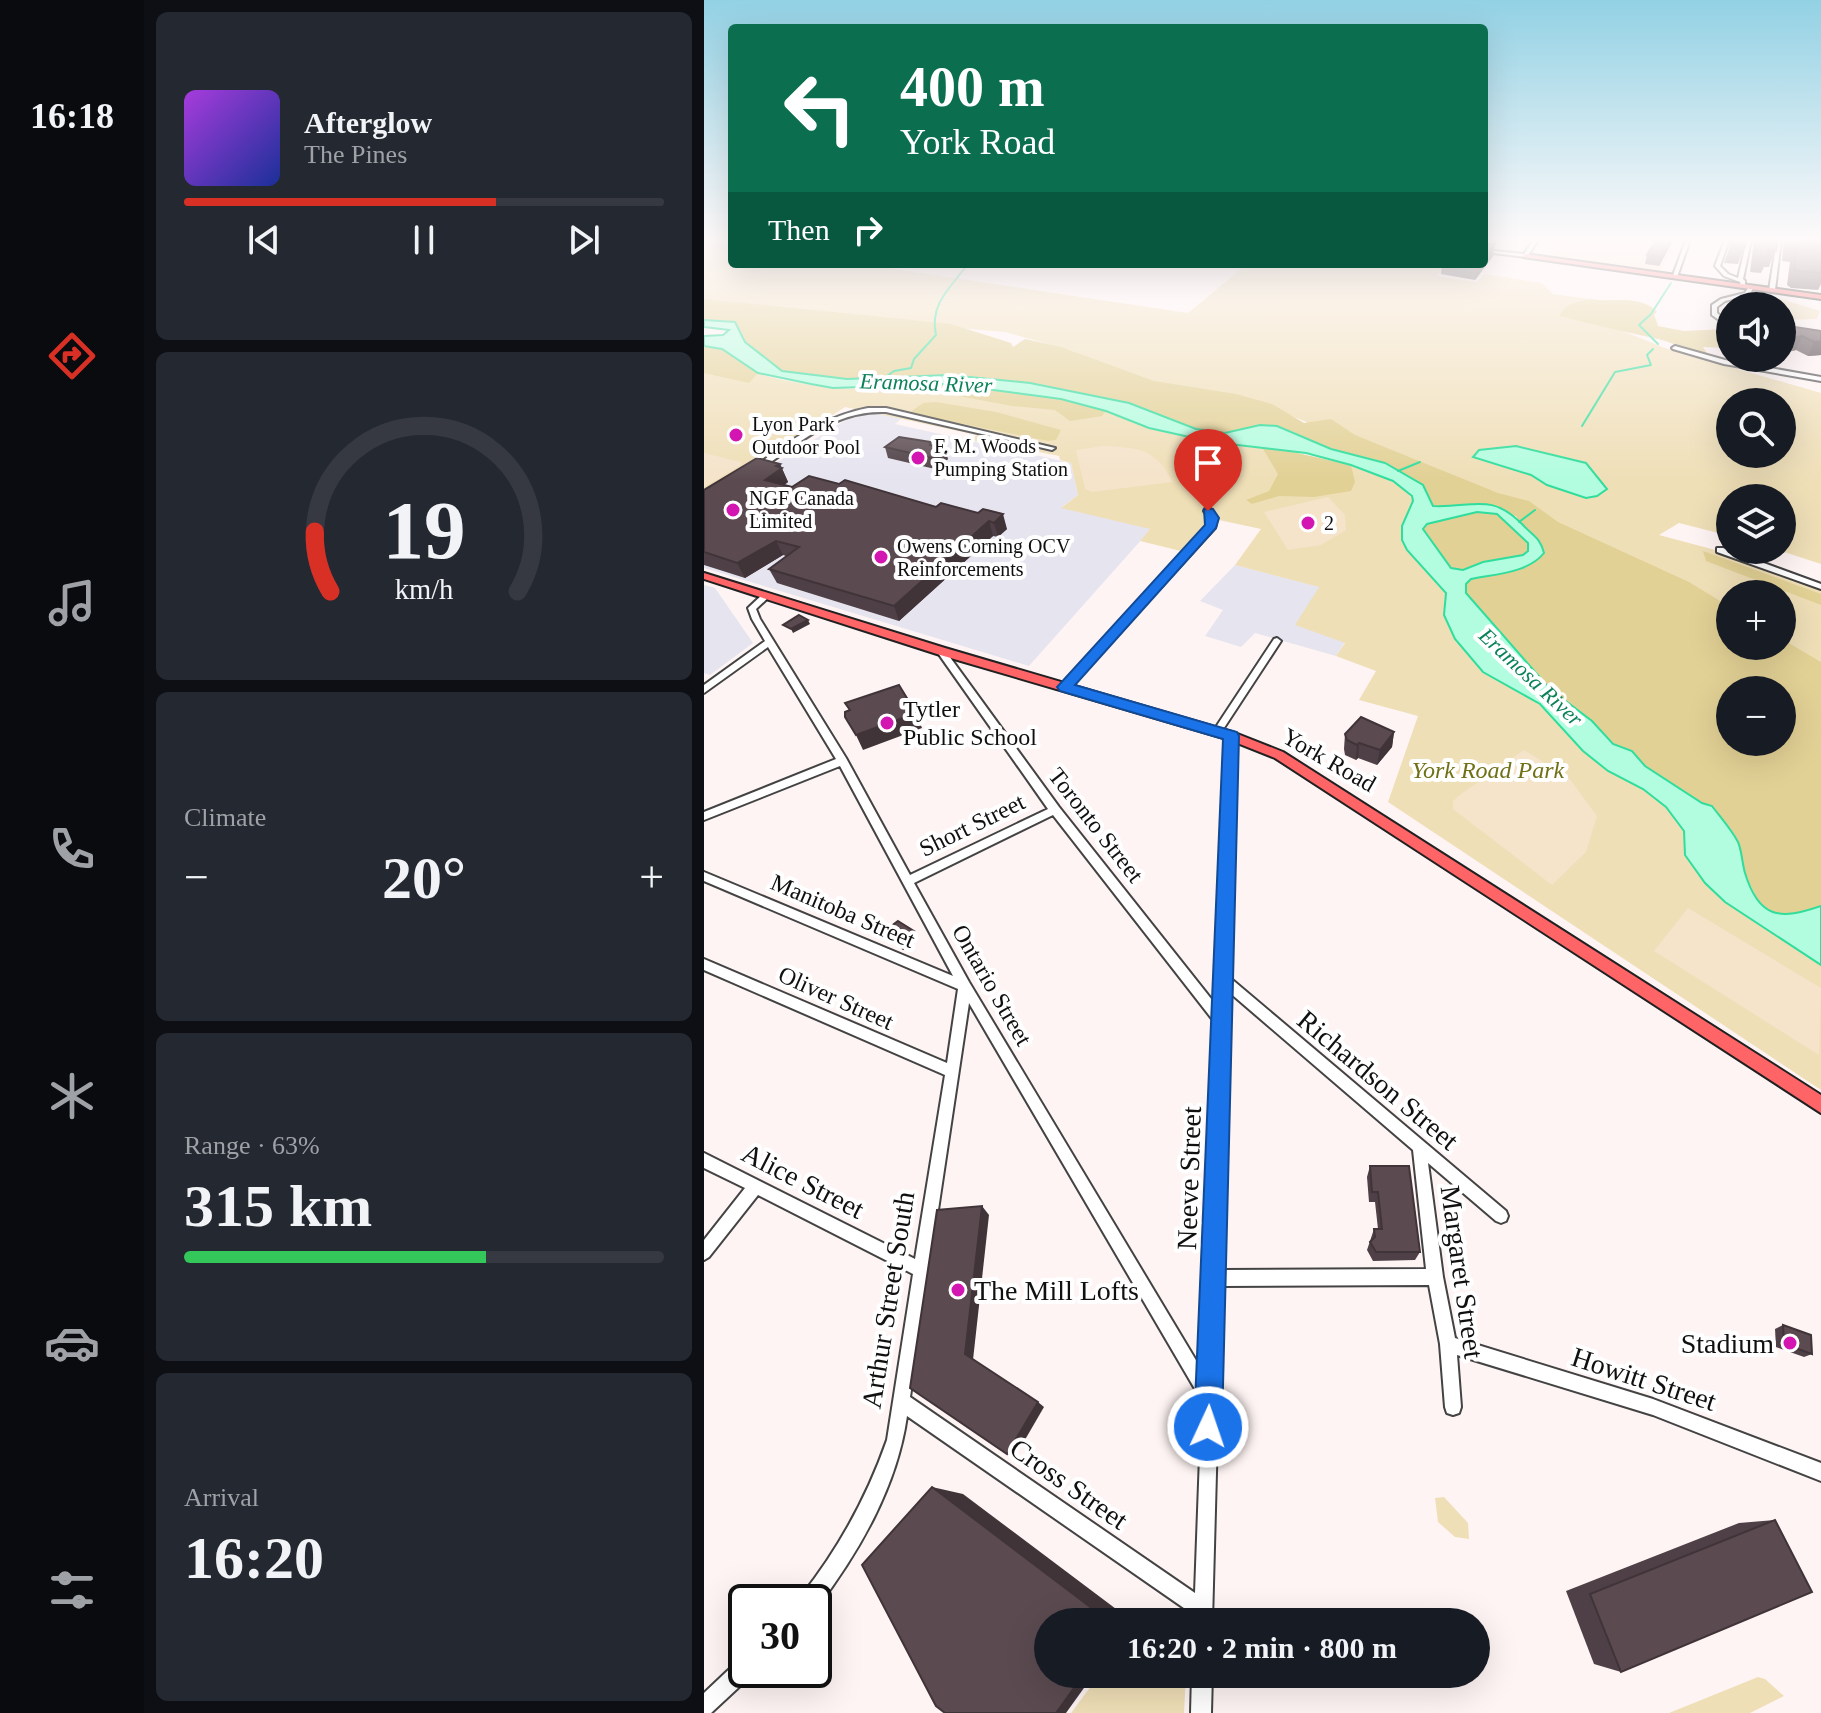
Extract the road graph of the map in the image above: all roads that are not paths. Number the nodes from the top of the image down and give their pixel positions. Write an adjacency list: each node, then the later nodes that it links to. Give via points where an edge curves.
1 (1675, 348): 2 (street)
2 (1821, 379)
3 (1052, 448): 4 (street, via 886,410 858,409 841,414)
4 (755, 470)
5 (1208, 511): 13 (street, via 1212,526)
6 (1758, 564): 8 (street)
7 (704, 576): 9 (main road, York Road)
8 (1821, 587)
9 (766, 596): 10 (street, Ontario Street, via 752,611); 12 (main road, York Road)
10 (770, 641): 14 (street); 17 (street, Ontario Street)
11 (1277, 641): 15 (street)
12 (941, 651): 13 (main road, York Road); 18 (street, Toronto Street)
13 (1065, 687): 15 (main road, York Road)
14 (704, 690)
15 (1217, 732): 16 (main road, York Road)
16 (1231, 736): 23 (street, Neeve Street); 27 (main road, York Road, via 1322,780)
17 (842, 761): 19 (street); 21 (street, Ontario Street)
18 (1055, 810): 21 (street, Short Street); 25 (street, Toronto Street)
19 (704, 816)
20 (704, 876): 24 (street, Manitoba Street)
21 (909, 880): 24 (street, Ontario Street)
22 (704, 964): 26 (street, Oliver Street)
23 (1224, 980): 25 (street, Neeve Street); 28 (street, Richardson Street)
24 (965, 986): 26 (street, Arthur Street South); 37 (street, Ontario Street)
25 (1222, 1022): 35 (street, Neeve Street)
26 (950, 1071): 33 (street, Arthur Street South)
27 (1821, 1105)
28 (1419, 1145): 31 (street, Richardson Street); 34 (street, Margaret Street)
29 (704, 1160): 30 (street, Alice Street)
30 (755, 1187): 32 (street); 33 (street, Alice Street)
31 (1501, 1216)
32 (704, 1252)
33 (922, 1270): 38 (street, Arthur Street South)
34 (1435, 1277): 35 (street); 36 (street, Margaret Street)
35 (1213, 1278): 37 (street, Neeve Street)
36 (1448, 1344): 39 (street, Margaret Street); 40 (street, Howitt Street, via 1653,1407)
37 (1209, 1398): 43 (street, Neeve Street)
38 (902, 1402): 41 (street, Arthur Street South, via 873,1500); 42 (street, Cross Street)
39 (1453, 1407)
40 (1821, 1472)
41 (822, 1584)
42 (1192, 1608)
43 (1203, 1608)
44 (728, 1684): 46 (street)
45 (1202, 1688): 47 (street)
46 (704, 1706)
47 (1201, 1713)

